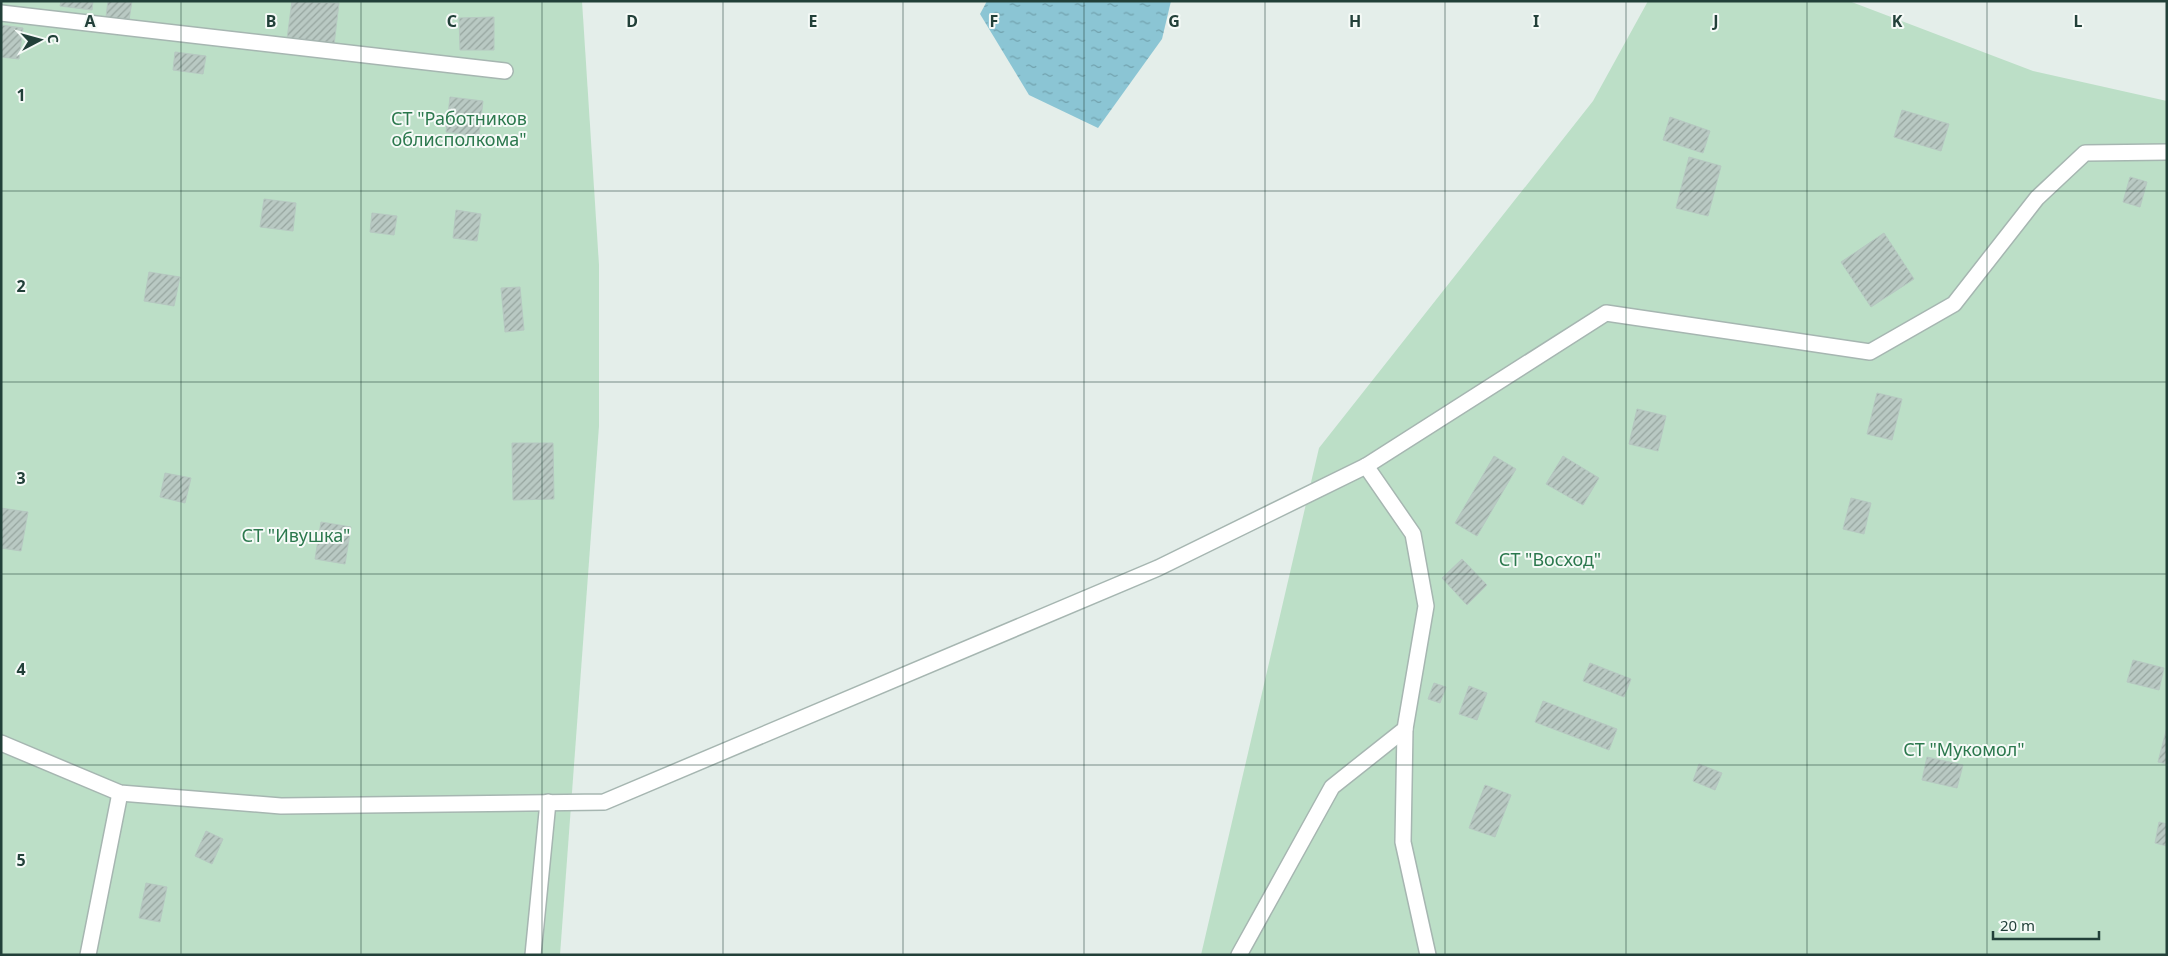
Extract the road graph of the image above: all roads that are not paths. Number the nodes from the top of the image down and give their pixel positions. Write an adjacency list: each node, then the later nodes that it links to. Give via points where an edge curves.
1 (1, 13): 2 (street)
2 (505, 71)
3 (2167, 152): 4 (street, via 2085,153 2037,198 1954,304 1870,352 1606,313)
4 (1366, 466): 5 (street, via 1413,534 1426,606); 8 (street, via 1158,568 604,802)
5 (1405, 729): 11 (street, via 1332,787); 12 (street, via 1404,842)
6 (1, 743): 7 (street)
7 (120, 793): 8 (street, via 281,806); 9 (street)
8 (548, 802): 10 (street)
9 (88, 955)
10 (533, 955)
11 (1239, 955)
12 (1428, 955)

